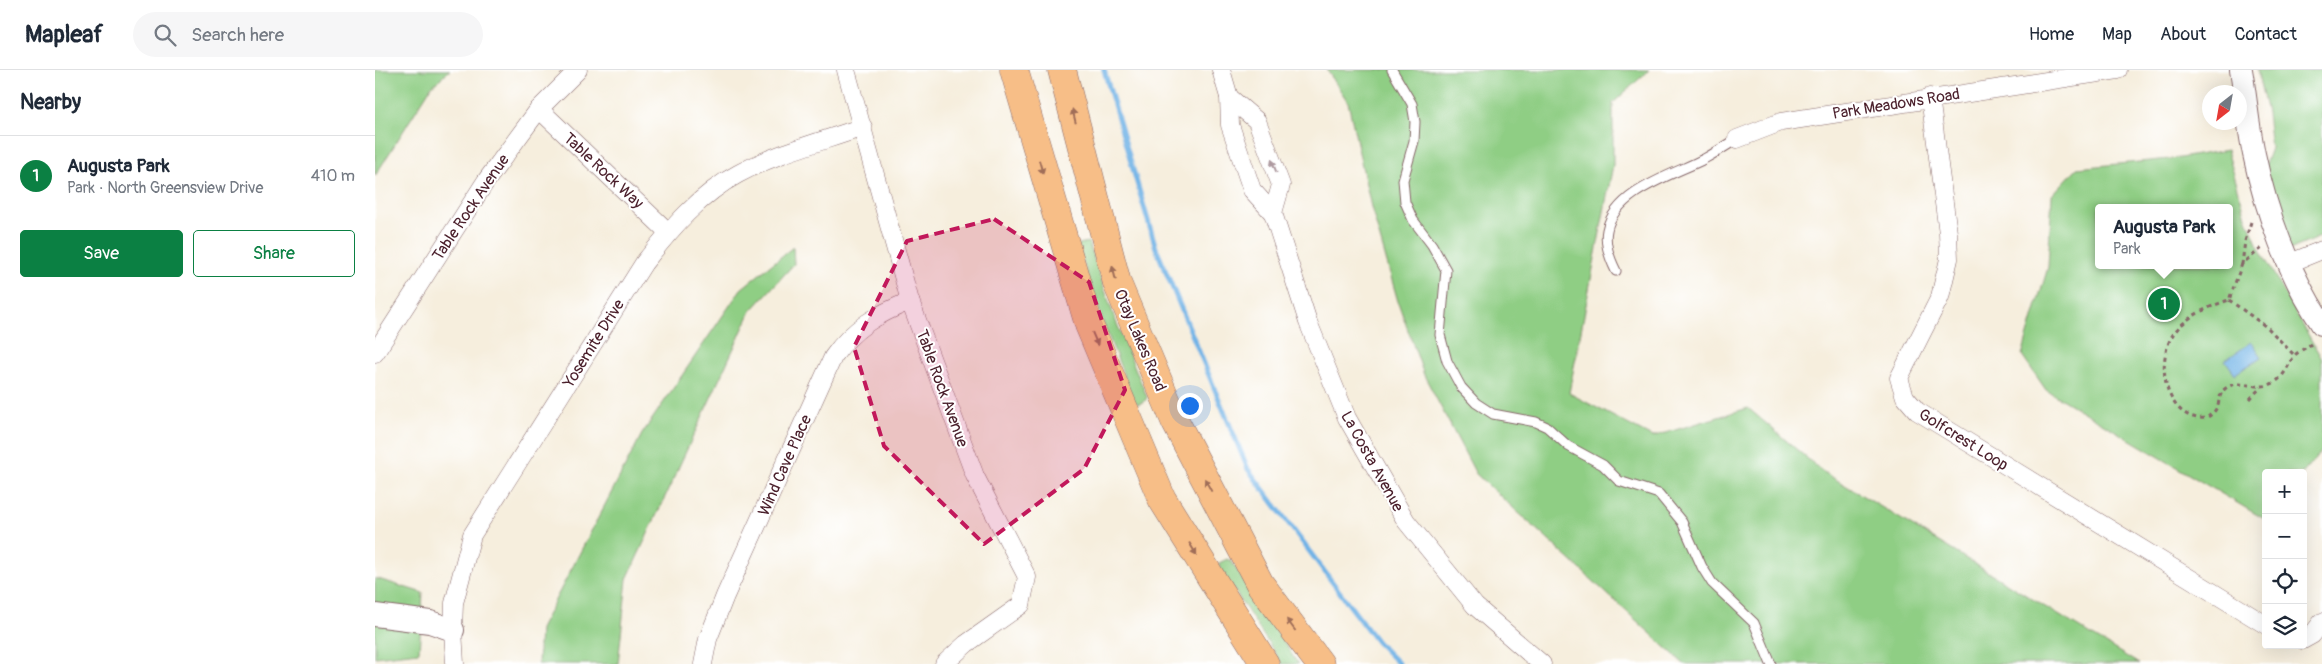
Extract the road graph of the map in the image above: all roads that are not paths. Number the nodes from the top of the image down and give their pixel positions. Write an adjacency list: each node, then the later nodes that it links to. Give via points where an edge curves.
1 (578, 70): 11 (street, Table Rock Avenue)
2 (846, 70): 12 (street, Table Rock Avenue)
3 (1014, 70): 30 (main road, one-way to 30, via 1089,325 1159,490)
4 (1062, 70): 31 (main road, Otay Lakes Road, one-way to 4, via 1260,584 1175,421 1117,283)
5 (1221, 70): 9 (street, La Costa Avenue)
6 (1392, 70): 33 (lane, via 1412,104 1415,122 1414,141 1403,180 1405,202 1446,270 1441,335 1447,361 1461,387 1476,403 1493,414 1547,427 1568,446 1603,464 1619,480 1659,494 1682,522 1712,584 1754,623)
7 (2118, 70): 10 (street, Park Meadows Road)
8 (2241, 70): 17 (street, via 2254,154)
9 (1229, 97): 14 (street, La Costa Avenue, via 1230,125 1252,190); 14 (street, one-way to 9, via 1281,185 1257,121)
10 (1930, 98): 13 (street, Park Meadows Road, via 1781,122); 24 (street, Golfcrest Loop, via 1949,259 1940,298 1899,378 1905,397 1917,411)
11 (539, 109): 15 (street, Table Rock Way); 21 (street, Table Rock Avenue, via 486,180)
12 (863, 127): 15 (street, Yosemite Drive, via 736,175 707,196); 19 (street, Table Rock Avenue)
13 (1737, 140): 18 (lane, via 1703,160 1648,184 1615,211 1606,231 1609,255)
14 (1273, 213): 32 (street, La Costa Avenue, via 1308,322 1347,418 1406,521 1475,606)
15 (668, 232): 25 (street, Yosemite Drive, via 638,272 472,535 454,603)
16 (2322, 250): 17 (street)
17 (2290, 263): 20 (street)
18 (1616, 271)
19 (910, 301): 28 (street, Wind Cave Place, via 859,327 833,357 725,596 708,638); 29 (street, Table Rock Avenue, via 975,476 1027,578 1021,605)
20 (2322, 324)
21 (375, 353)
22 (375, 615): 25 (street, via 430,622)
23 (2322, 622): 26 (street)
24 (2262, 623)
25 (453, 630): 27 (street, Yosemite Drive)
26 (2307, 638)
27 (455, 664)
28 (703, 664)
29 (944, 664)
30 (1265, 664)
31 (1320, 664)
32 (1543, 664)
33 (1771, 664)

